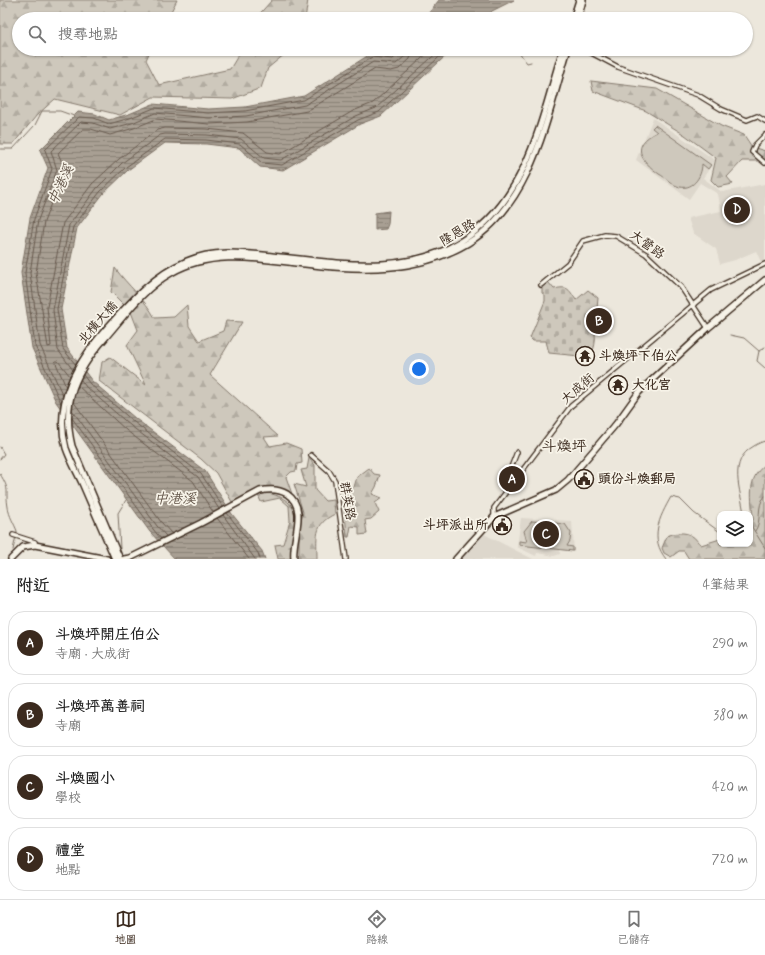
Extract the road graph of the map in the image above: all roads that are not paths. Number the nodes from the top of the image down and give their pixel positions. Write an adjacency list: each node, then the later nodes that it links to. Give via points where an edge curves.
1 (579, 0): 3 (main road)
2 (583, 0): 4 (main road)
3 (575, 12)
4 (580, 12)
5 (561, 56): 13 (main road, 隆恩路, via 534,145 515,184 493,214 466,238 449,248 419,258)
6 (566, 56): 13 (main road, 隆恩路, via 529,168 509,203 497,218 469,242 451,252 396,268)
7 (597, 56): 8 (street, via 618,67 698,95 721,109 747,120 757,116)
8 (765, 121)
9 (765, 135): 10 (street, via 752,152)
10 (765, 163)
11 (243, 255): 13 (main road, 隆恩路); 20 (main road, 北橫大橋, via 209,254 169,269 152,281 130,303 82,359 69,384 62,430 67,450)
12 (765, 264): 16 (street, 大成街, via 711,290)
13 (370, 267)
14 (765, 280): 17 (main road)
15 (541, 285): 16 (street, 大營路, via 568,263 583,241 605,235 616,236 646,254 681,287)
16 (692, 304): 17 (street, 大營路); 22 (street, 大成街, via 571,406 494,508)
17 (708, 328): 22 (main road, via 639,392 577,471 560,488)
18 (517, 452): 21 (street)
19 (311, 455): 33 (street, 群英路, via 330,471 334,480)
20 (83, 479): 29 (main road); 30 (main road)
21 (503, 488)
22 (494, 517): 34 (main road)
23 (14, 536): 24 (street, via 35,542)
24 (35, 545): 25 (main road); 27 (main road, via 23,547)
25 (86, 557): 28 (main road)
26 (130, 558): 31 (main road); 32 (main road, via 268,489 286,493 295,502 298,516)
27 (11, 559)
28 (108, 559)
29 (115, 559)
30 (120, 559)
31 (124, 559)
32 (294, 559)
33 (346, 559)
34 (456, 559)

